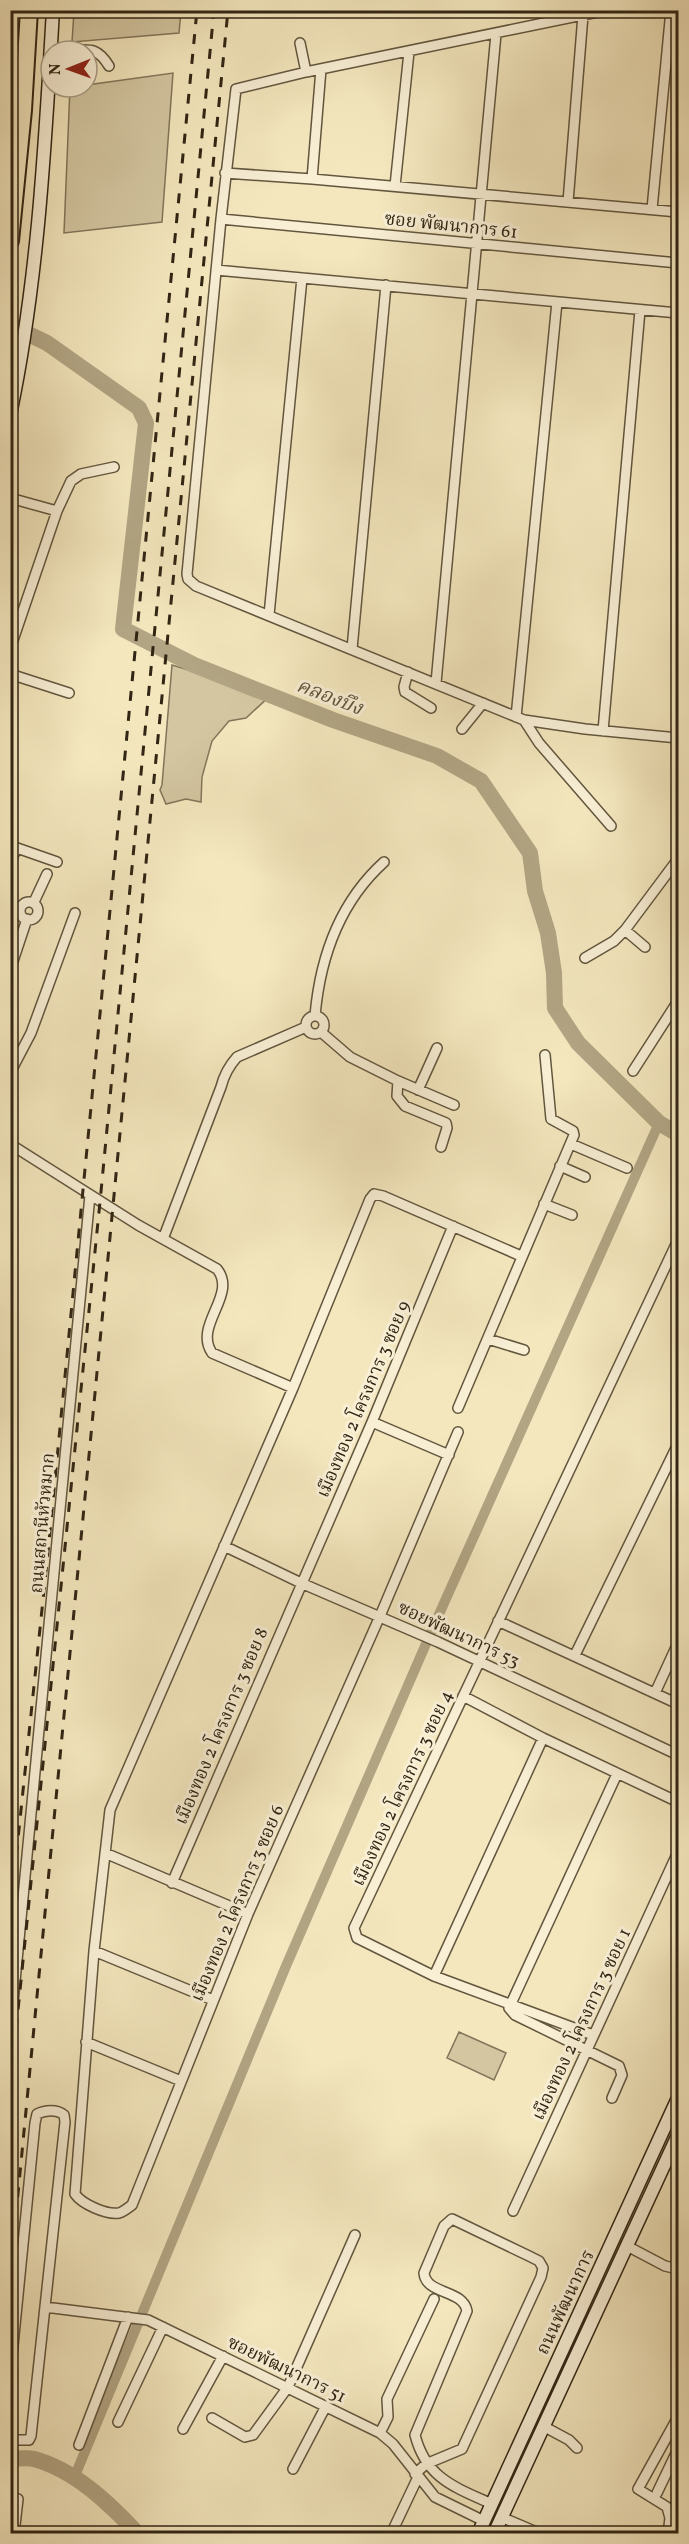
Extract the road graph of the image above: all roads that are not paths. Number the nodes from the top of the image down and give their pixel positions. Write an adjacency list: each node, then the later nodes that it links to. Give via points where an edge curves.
1 (29, 10): 23 (highway, via 24,110)
2 (53, 10): 7 (main road)
3 (607, 10): 5 (street)
4 (671, 10): 20 (street)
5 (583, 15): 6 (street); 19 (street)
6 (496, 34): 9 (street); 18 (street)
7 (52, 39)
8 (300, 43): 13 (street)
9 (409, 52): 12 (street); 17 (street)
10 (99, 54): 11 (street)
11 (109, 66)
12 (321, 69): 13 (street); 16 (street)
13 (306, 72): 15 (street, via 236,89)
14 (48, 99): 33 (main road, via 37,249)
15 (225, 173): 16 (street); 22 (street)
16 (312, 178): 17 (street)
17 (395, 186): 18 (street)
18 (480, 196): 19 (street); 24 (street)
19 (568, 202): 20 (street)
20 (652, 210): 21 (street)
21 (678, 212)
22 (221, 219): 24 (street, ซอย พัฒนาการ 61); 26 (street)
23 (10, 241)
24 (475, 244): 25 (street, ซอย พัฒนาการ 61); 29 (street)
25 (678, 263)
26 (216, 270): 27 (street); 37 (street, via 187,574 196,586)
27 (302, 278): 28 (street); 37 (street)
28 (386, 285): 29 (street); 39 (street)
29 (472, 294): 30 (street); 42 (street)
30 (557, 302): 31 (street); 46 (street)
31 (640, 310): 32 (street); 48 (street)
32 (678, 313)
33 (10, 415)
34 (114, 467): 36 (street, via 81,474 71,481)
35 (10, 498): 36 (street)
36 (57, 511): 38 (street)
37 (269, 615): 39 (street)
38 (10, 649)
39 (352, 649): 40 (street)
40 (408, 672): 42 (street); 45 (street, via 405,692)
41 (10, 674): 43 (street)
42 (436, 683): 44 (street)
43 (69, 693)
44 (483, 703): 46 (street); 47 (street)
45 (431, 708)
46 (520, 719): 48 (street); 50 (street)
47 (462, 729)
48 (603, 731): 49 (street)
49 (678, 738)
50 (611, 826)
51 (678, 861): 61 (street)
52 (10, 862): 53 (street, via 17,848)
53 (57, 862)
54 (384, 862): 66 (street, via 346,908 321,972)
55 (47, 874): 56 (street)
56 (34, 902): 58 (street, via 26,902); 60 (street, via 39,912 34,919)
57 (10, 905): 58 (street)
58 (21, 908): 60 (street, via 20,913)
59 (75, 913): 72 (street, via 31,1033)
60 (27, 919): 64 (street)
61 (625, 930): 62 (street); 63 (street)
62 (645, 947)
63 (585, 958)
64 (10, 970)
65 (678, 1001): 71 (street)
66 (315, 1016): 67 (street, via 308,1019); 68 (street, via 324,1023)
67 (306, 1027): 68 (street, via 311,1033); 86 (street, via 237,1057 230,1065)
68 (321, 1032): 73 (street, via 350,1057)
69 (437, 1048): 74 (street)
70 (545, 1055): 77 (street, via 548,1113 553,1122 573,1131)
71 (633, 1071)
72 (10, 1073)
73 (398, 1081): 74 (street); 78 (street, via 397,1096 405,1106 446,1123)
74 (418, 1090): 75 (street)
75 (454, 1105)
76 (10, 1144): 82 (street)
77 (570, 1144): 79 (street); 80 (street)
78 (441, 1147)
79 (560, 1166): 81 (street); 83 (street)
80 (627, 1168)
81 (585, 1177)
82 (90, 1195): 86 (street); 119 (street, ถนนสถานีหัวหมาก)
83 (544, 1204): 84 (street); 88 (street)
84 (572, 1215)
85 (453, 1226): 88 (street); 91 (street, via 374,1194); 93 (street, เมืองทอง 2 โครงการ 3 ซอย 9)
86 (163, 1239): 91 (street, via 223,1276 224,1285 207,1330 206,1344 212,1353)
87 (678, 1240): 100 (street, เมืองทอง 2 โครงการ 3 ซอย 4)
88 (521, 1256): 89 (street)
89 (488, 1339): 90 (street); 92 (street)
90 (524, 1350)
91 (293, 1388): 97 (street)
92 (458, 1408)
93 (372, 1422): 96 (street); 98 (street, เมืองทอง 2 โครงการ 3 ซอย 9)
94 (458, 1432): 96 (street, เมืองทอง 2 โครงการ 3 ซอย 6)
95 (678, 1444): 102 (street)
96 (449, 1455): 99 (street, เมืองทอง 2 โครงการ 3 ซอย 6)
97 (224, 1546): 98 (street, ซอยพัฒนาการ 53); 112 (street, via 110,1810)
98 (301, 1583): 99 (street, ซอยพัฒนาการ 53); 113 (street, เมืองทอง 2 โครงการ 3 ซอย 8)
99 (380, 1616): 103 (street, ซอยพัฒนาการ 53); 114 (street, เมืองทอง 2 โครงการ 3 ซอย 6)
100 (498, 1621): 102 (street); 103 (street, เมืองทอง 2 โครงการ 3 ซอย 4)
101 (678, 1643): 104 (street)
102 (575, 1655): 104 (street)
103 (479, 1661): 105 (street, เมืองทอง 2 โครงการ 3 ซอย 4); 108 (street, ซอยพัฒนาการ 53)
104 (655, 1693): 106 (street)
105 (463, 1696): 107 (street); 116 (street, เมืองทอง 2 โครงการ 3 ซอย 4, via 354,1928 357,1938)
106 (678, 1704)
107 (543, 1738): 109 (street); 116 (street)
108 (678, 1755)
109 (617, 1774): 110 (street); 118 (street)
110 (678, 1802)
111 (678, 1852): 120 (street, เมืองทอง 2 โครงการ 3 ซอย 1)
112 (105, 1853): 113 (street); 115 (street)
113 (172, 1883): 114 (street)
114 (248, 1914): 117 (street, เมืองทอง 2 โครงการ 3 ซอย 6)
115 (94, 1952): 117 (street); 121 (street)
116 (434, 1976): 118 (street)
117 (213, 2000): 123 (street, เมืองทอง 2 โครงการ 3 ซอย 6)
118 (512, 2004): 120 (street); 122 (street, via 510,2012)
119 (10, 2034)
120 (593, 2036): 122 (street, เมืองทอง 2 โครงการ 3 ซอย 1)
121 (86, 2043): 123 (street); 123 (street, เมืองทอง 2 โครงการ 3 ซอย 6, via 75,2194 80,2200 120,2213 132,2205)
122 (587, 2050): 124 (street, via 622,2071); 127 (street, เมืองทอง 2 โครงการ 3 ซอย 1)
123 (181, 2081)
124 (612, 2098)
125 (678, 2098): 154 (main road, ถนนพัฒนาการ)
126 (678, 2135): 129 (main road, ถนนพัฒนาการ)
127 (513, 2211)
128 (355, 2235): 137 (street)
129 (627, 2246): 130 (street); 142 (main road, ถนนพัฒนาการ)
130 (678, 2269)
131 (434, 2299): 144 (street, via 387,2399 387,2417)
132 (45, 2307): 133 (street, ซอยพัฒนาการ 51); 136 (street, via 65,2122 60,2112 43,2111 37,2114 35,2123); 145 (street, via 31,2436 24,2442)
133 (131, 2317): 134 (street, ซอยพัฒนาการ 51); 146 (street)
134 (163, 2327): 135 (street, ซอยพัฒนาการ 51); 141 (street)
135 (224, 2356): 137 (street, ซอยพัฒนาการ 51); 143 (street)
136 (10, 2376)
137 (288, 2387): 138 (street, ซอยพัฒนาการ 51); 140 (street, via 249,2437)
138 (326, 2406): 144 (street, ซอยพัฒนาการ 51); 150 (street)
139 (678, 2417): 161 (street, via 638,2489 667,2507)
140 (212, 2418)
141 (118, 2422)
142 (543, 2426): 147 (street); 155 (main road, ถนนพัฒนาการ)
143 (183, 2429)
144 (380, 2433): 151 (street, ซอยพัฒนาการ 51)
145 (10, 2440)
146 (80, 2445)
147 (577, 2448)
148 (678, 2449): 152 (street)
149 (426, 2464): 149 (street, via 462,2449 543,2268 530,2256 452,2219 441,2233 424,2279 462,2300 467,2311 417,2424 415,2435); 151 (street); 154 (street, via 444,2482)
150 (293, 2469)
151 (417, 2475): 156 (street, ซอยพัฒนาการ 51, via 435,2497); 158 (street)
152 (657, 2493)
153 (18, 2499): 157 (street)
154 (492, 2504): 156 (main road, ถนนพัฒนาการ)
155 (501, 2517): 159 (main road, ถนนพัฒนาการ); 160 (street)
156 (481, 2529)
157 (14, 2534)
158 (391, 2534)
159 (495, 2534)
160 (541, 2534)
161 (668, 2534)

